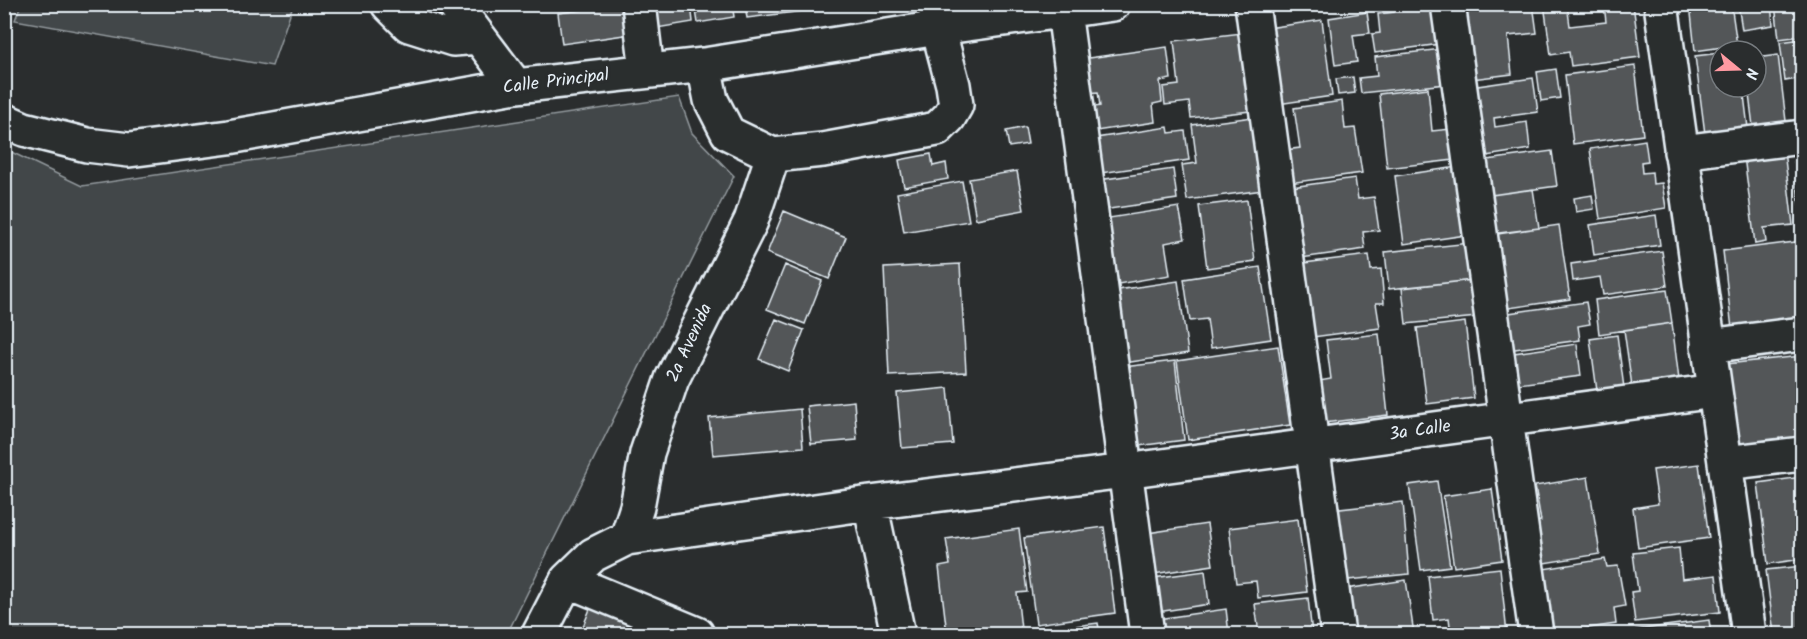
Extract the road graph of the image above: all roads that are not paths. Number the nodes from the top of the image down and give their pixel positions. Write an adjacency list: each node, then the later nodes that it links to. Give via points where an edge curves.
1 (388, 4): 10 (street, via 409,25 453,39)
2 (454, 4): 10 (street)
3 (639, 4): 12 (street)
4 (1113, 4): 8 (street, Calle Principal)
5 (1252, 4): 22 (street)
6 (1448, 4): 21 (street)
7 (1661, 4): 16 (street)
8 (1064, 11): 9 (street, Calle Principal); 25 (street)
9 (936, 16): 11 (street, Calle Principal); 17 (street, via 956,105 937,129)
10 (479, 37): 13 (street)
11 (704, 65): 12 (street, Calle Principal); 17 (street, via 711,100 728,133)
12 (647, 71): 13 (street, Calle Principal)
13 (516, 86): 14 (street, Calle Principal, via 229,137 129,150 87,145)
14 (4, 120)
15 (1803, 137): 16 (street)
16 (1681, 152): 19 (street)
17 (773, 156): 27 (street, 2a Avenida, via 751,221 672,379 647,453)
18 (1803, 334): 19 (street)
19 (1708, 346): 20 (street)
20 (1715, 391): 21 (street, 3a Calle); 24 (street)
21 (1506, 419): 22 (street, 3a Calle); 34 (street)
22 (1312, 446): 25 (street, 3a Calle); 33 (street)
23 (1803, 454): 24 (street)
24 (1725, 463): 35 (street)
25 (1125, 471): 26 (street, 3a Calle); 32 (street)
26 (870, 503): 27 (street, 3a Calle); 31 (street)
27 (627, 538): 28 (street, 3a Calle, via 593,555)
28 (567, 580): 29 (street); 30 (street)
29 (539, 634)
30 (697, 634)
31 (898, 634)
32 (1147, 634)
33 (1338, 634)
34 (1536, 634)
35 (1749, 634)

